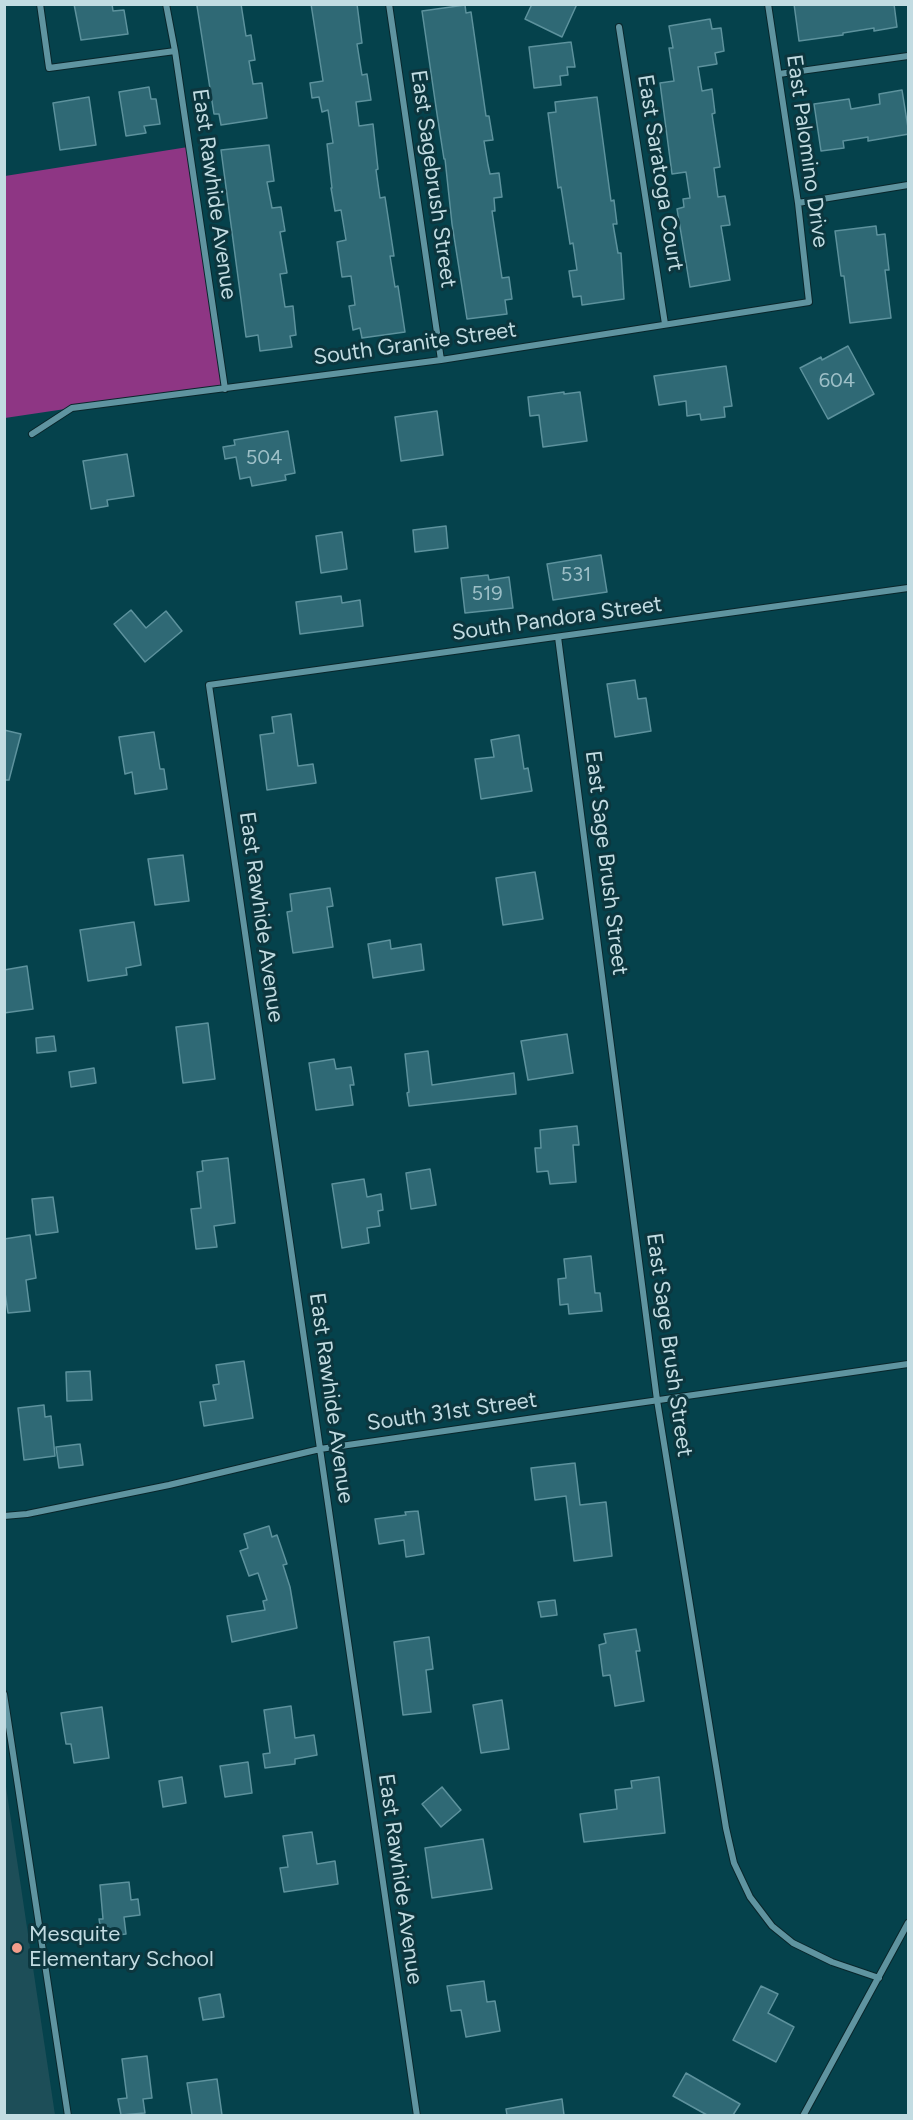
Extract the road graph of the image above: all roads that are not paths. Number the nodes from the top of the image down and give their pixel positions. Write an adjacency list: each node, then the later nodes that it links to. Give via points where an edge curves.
1 (40, 4): 6 (street, via 50,68)
2 (166, 4): 6 (street, East Rawhide Avenue)
3 (389, 4): 13 (street, East Sagebrush Street)
4 (768, 4): 8 (street, East Palomino Drive)
5 (619, 27): 12 (street, East Saratoga Court)
6 (175, 51): 14 (street, East Rawhide Avenue)
7 (909, 56): 8 (street)
8 (779, 74): 10 (street, East Palomino Drive)
9 (909, 185): 10 (street)
10 (798, 203): 11 (street, East Palomino Drive)
11 (809, 302): 12 (street, South Granite Street)
12 (665, 324): 13 (street, South Granite Street)
13 (441, 360): 14 (street, South Granite Street)
14 (225, 389): 15 (street, South Granite Street, via 72,408)
15 (32, 434)
16 (909, 588): 17 (street, South Pandora Street)
17 (558, 638): 18 (street, South Pandora Street); 20 (street, East Sage Brush Street)
18 (209, 685): 21 (street, East Rawhide Avenue)
19 (909, 1364): 20 (street, South 31st Street)
20 (657, 1400): 21 (street, South 31st Street); 25 (street, East Sage Brush Street, via 734,1863 750,1897 772,1926 831,1962)
21 (320, 1449): 22 (street, South 31st Street, via 169,1485); 27 (street, East Rawhide Avenue)
22 (4, 1516)
23 (4, 1694): 26 (street)
24 (909, 1923): 25 (street)
25 (879, 1978): 28 (street)
26 (68, 2115)
27 (417, 2115)
28 (804, 2115)

